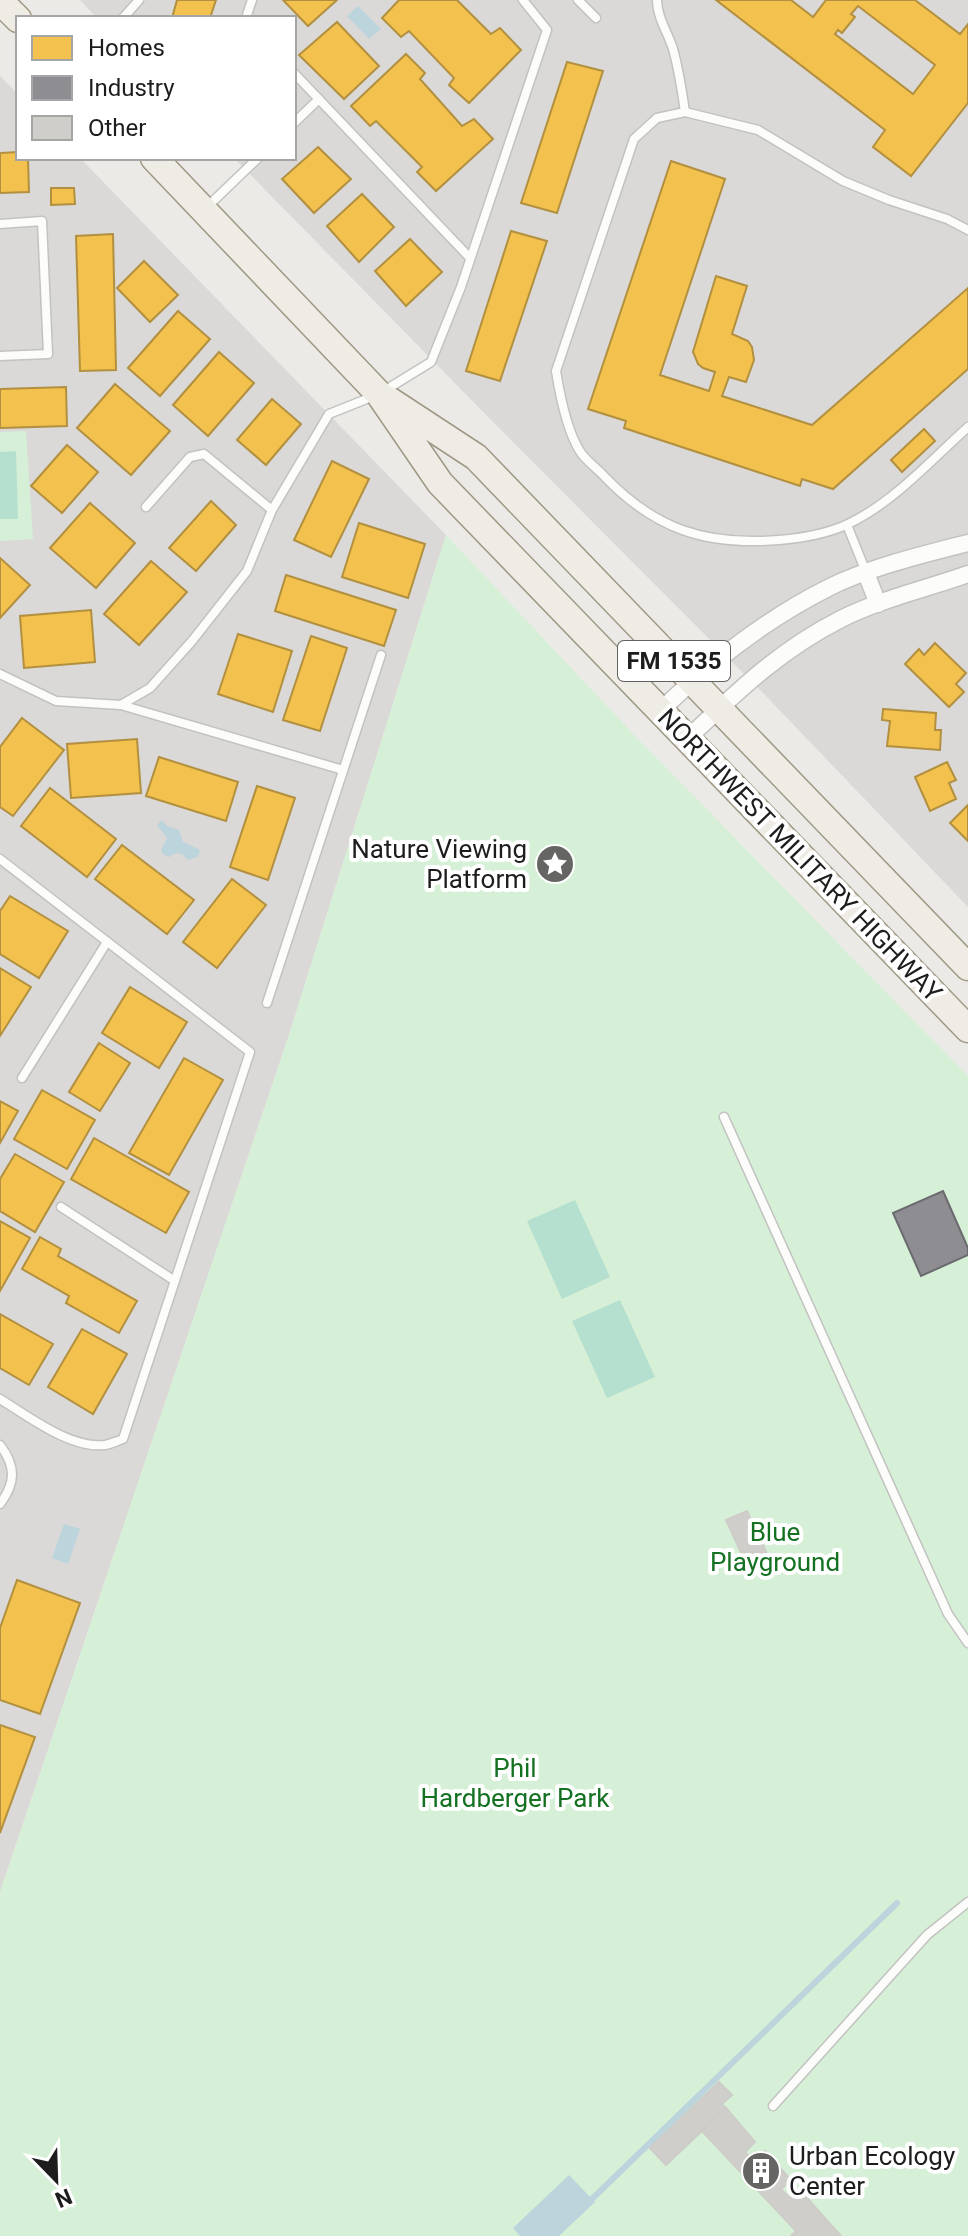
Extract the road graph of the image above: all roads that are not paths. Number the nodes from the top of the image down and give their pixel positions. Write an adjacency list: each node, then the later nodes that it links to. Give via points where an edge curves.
1 (139, 0): 6 (lane)
2 (523, 0): 18 (lane, via 547,30)
3 (578, 0): 8 (lane)
4 (657, 0): 11 (lane, via 680,74)
5 (0, 1): 7 (main road)
6 (125, 16)
7 (16, 17)
8 (596, 18)
9 (296, 75): 10 (lane)
10 (319, 99): 12 (lane); 18 (lane)
11 (685, 112): 17 (lane, via 758,130 843,181); 24 (lane, via 657,118 634,139 556,371 562,407 581,452 614,486 666,524 698,536 746,543 805,538)
12 (296, 121)
13 (156, 160): 15 (main road, NORTHWEST MILITARY HIGHWAY / FM 1535)
14 (256, 160): 15 (lane)
15 (205, 210): 20 (main road, NORTHWEST MILITARY HIGHWAY / FM 1535)
16 (0, 224): 19 (lane, via 42,221 48,354)
17 (968, 230)
18 (470, 258): 20 (lane, via 431,362)
19 (0, 356)
20 (379, 394): 23 (lane, via 329,414); 31 (main road, NORTHWEST MILITARY HIGHWAY / FM 1535, via 476,457); 35 (main road, NORTHWEST MILITARY HIGHWAY / FM 1535, via 440,483)
21 (968, 427): 24 (lane, via 879,506)
22 (146, 507): 23 (lane, via 190,457 204,454)
23 (272, 510): 33 (lane, via 247,571 150,688)
24 (847, 525): 26 (lane)
25 (968, 543): 26 (street)
26 (866, 573): 28 (street); 31 (street, via 780,615)
27 (968, 574): 28 (street)
28 (878, 604): 34 (street, via 793,647)
29 (381, 655): 37 (lane)
30 (3, 676): 32 (lane); 33 (lane, via 56,701)
31 (692, 680): 34 (main road, NORTHWEST MILITARY HIGHWAY / FM 1535); 35 (street)
32 (0, 686)
33 (121, 705): 37 (lane)
34 (720, 709): 36 (street); 40 (main road, NORTHWEST MILITARY HIGHWAY / FM 1535)
35 (660, 711): 36 (main road, NORTHWEST MILITARY HIGHWAY / FM 1535)
36 (687, 739): 42 (main road, NORTHWEST MILITARY HIGHWAY / FM 1535)
37 (343, 770): 41 (lane)
38 (0, 859): 39 (lane)
39 (107, 942): 43 (lane); 46 (lane, via 250,1052)
40 (968, 967)
41 (267, 1003)
42 (968, 1029)
43 (22, 1078)
44 (724, 1117): 50 (lane, via 948,1614)
45 (61, 1207): 46 (lane)
46 (175, 1281): 47 (lane, via 123,1439 103,1445 82,1443)
47 (0, 1399)
48 (0, 1445): 49 (lane, via 12,1472 10,1489)
49 (0, 1504)
50 (968, 1643)
51 (968, 1902): 52 (lane, via 927,1935)
52 (773, 2106)

